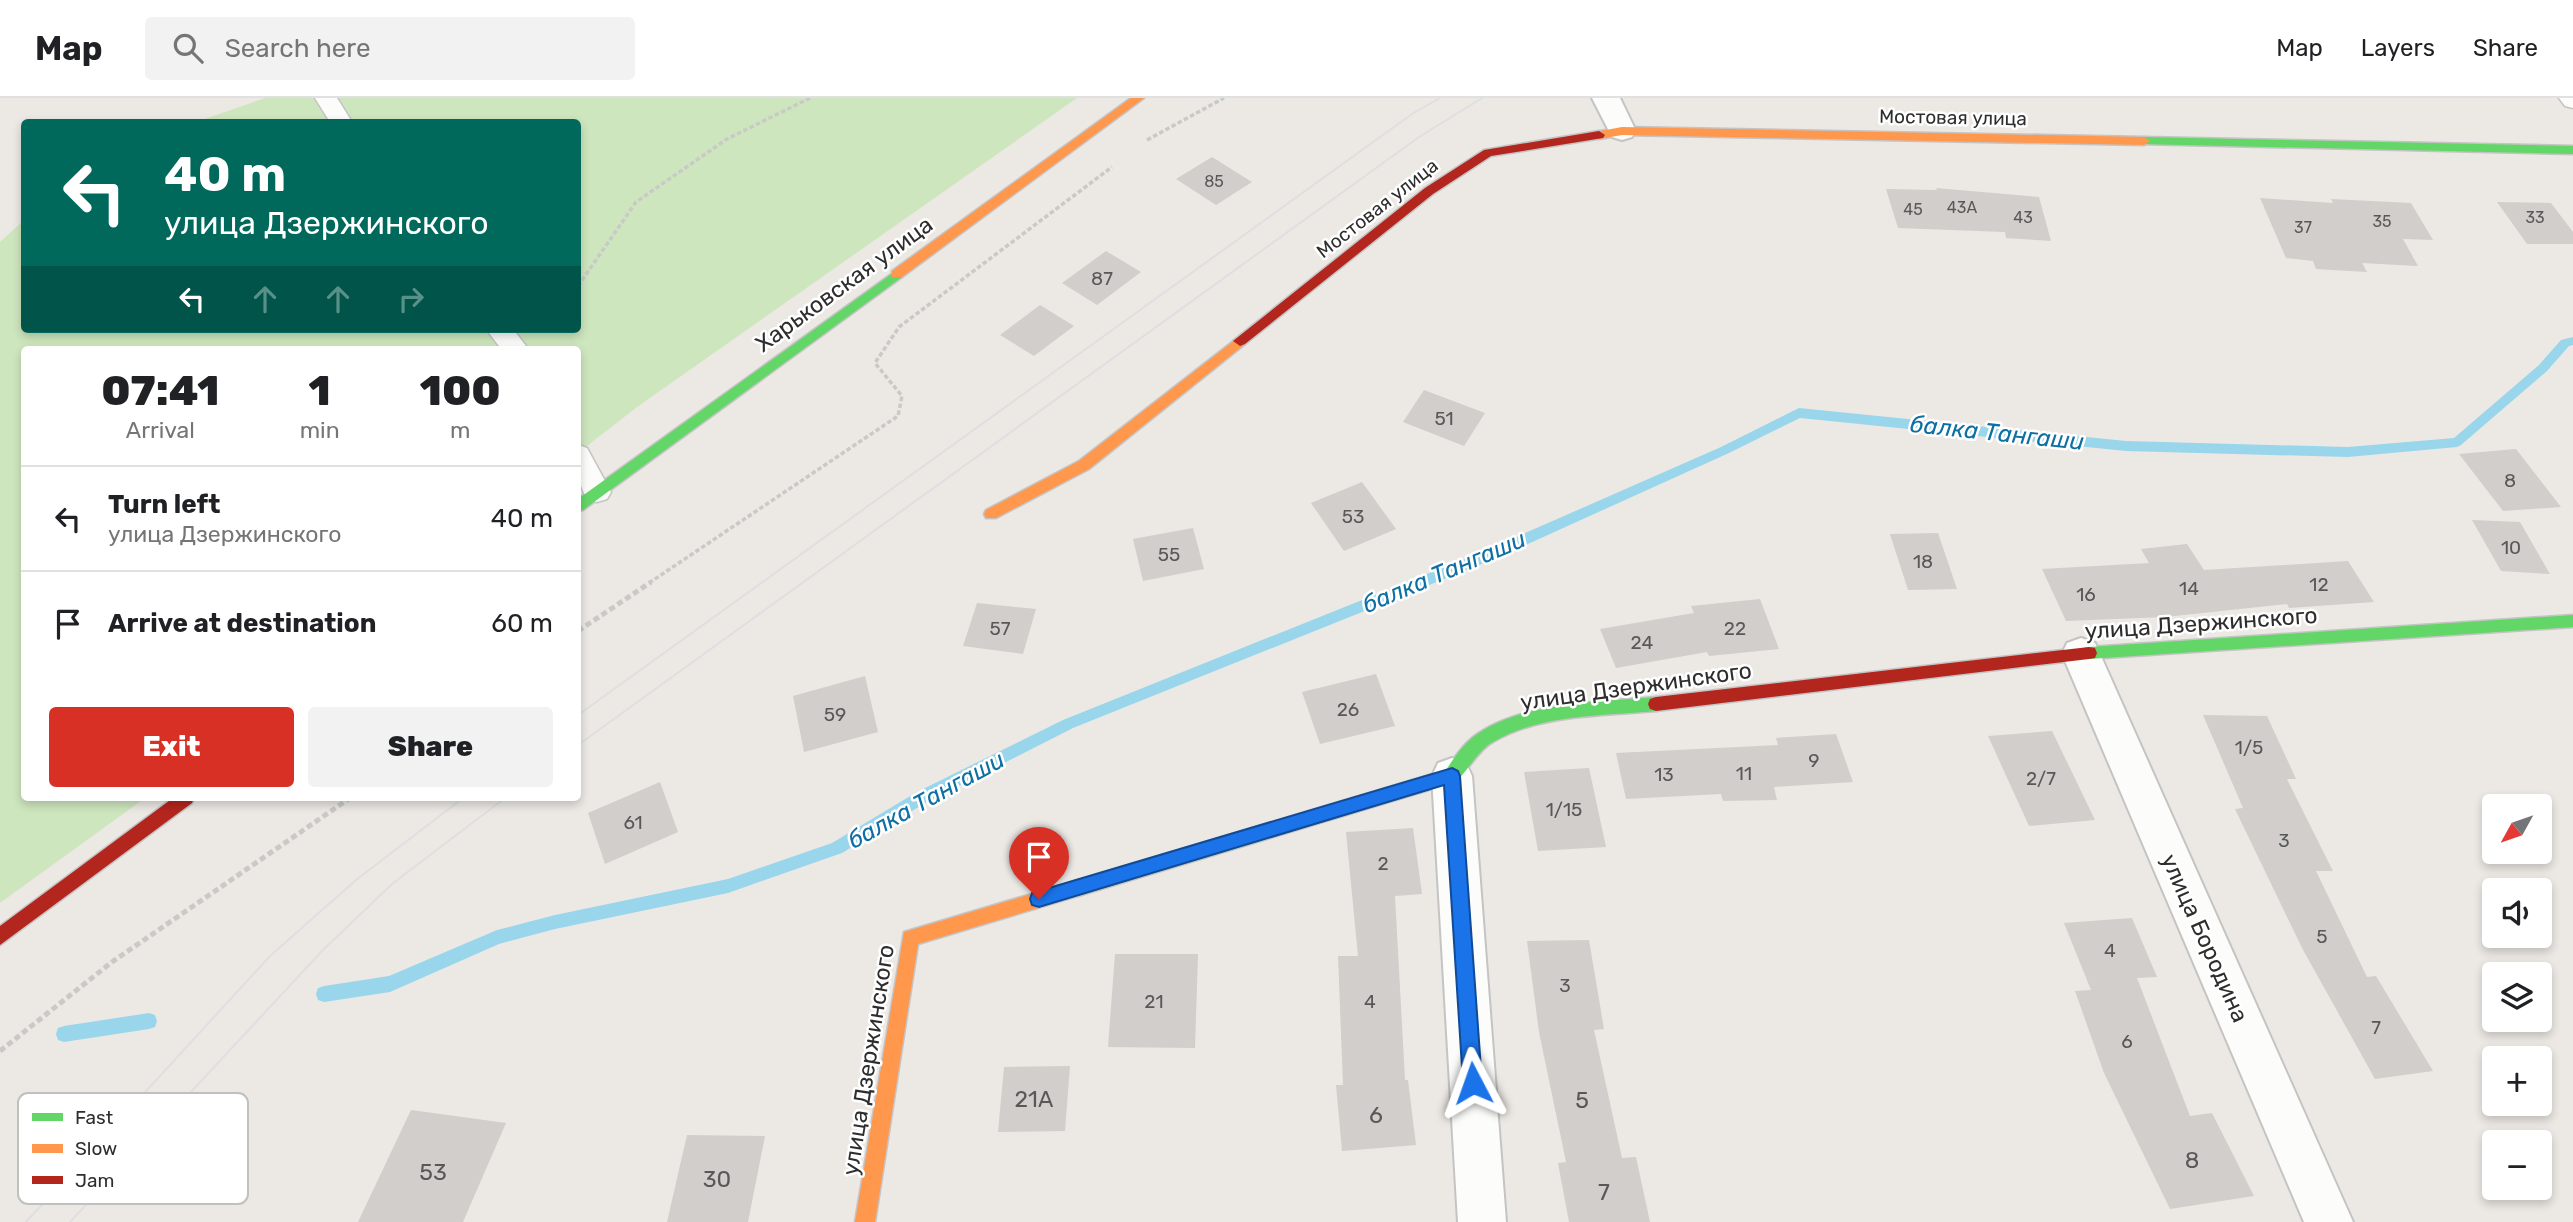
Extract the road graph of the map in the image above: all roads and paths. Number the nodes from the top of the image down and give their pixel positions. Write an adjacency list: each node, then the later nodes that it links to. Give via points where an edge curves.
1 (326, 98): 6 (lane)
2 (810, 98): 11 (path, via 727,139 636,202)
3 (1138, 98): 13 (street, Харьковская улица)
4 (1224, 98): 8 (path)
5 (1606, 98): 7 (street)
6 (339, 119)
7 (1622, 131): 9 (street, Мостовая улица); 14 (street, Мостовая улица, via 1488,153 1429,191 1084,465)
8 (1146, 140)
9 (2573, 150)
10 (1114, 165): 16 (path, via 899,327 874,363 902,396 898,416)
11 (581, 282)
12 (581, 470): 13 (lane)
13 (587, 499)
14 (991, 514)
15 (2573, 621): 17 (street, улица Дзержинского)
16 (581, 629)
17 (2081, 654): 18 (street, улица Дзержинского, via 1549,716 1494,730 1466,752); 25 (street, улица Бородина)
18 (1452, 776): 23 (street, улица Дзержинского, via 909,938); 24 (street)
19 (183, 801): 21 (street)
20 (346, 801): 22 (path, via 112,962)
21 (0, 937)
22 (0, 1051)
23 (865, 1222)
24 (1482, 1222)
25 (2329, 1222)

